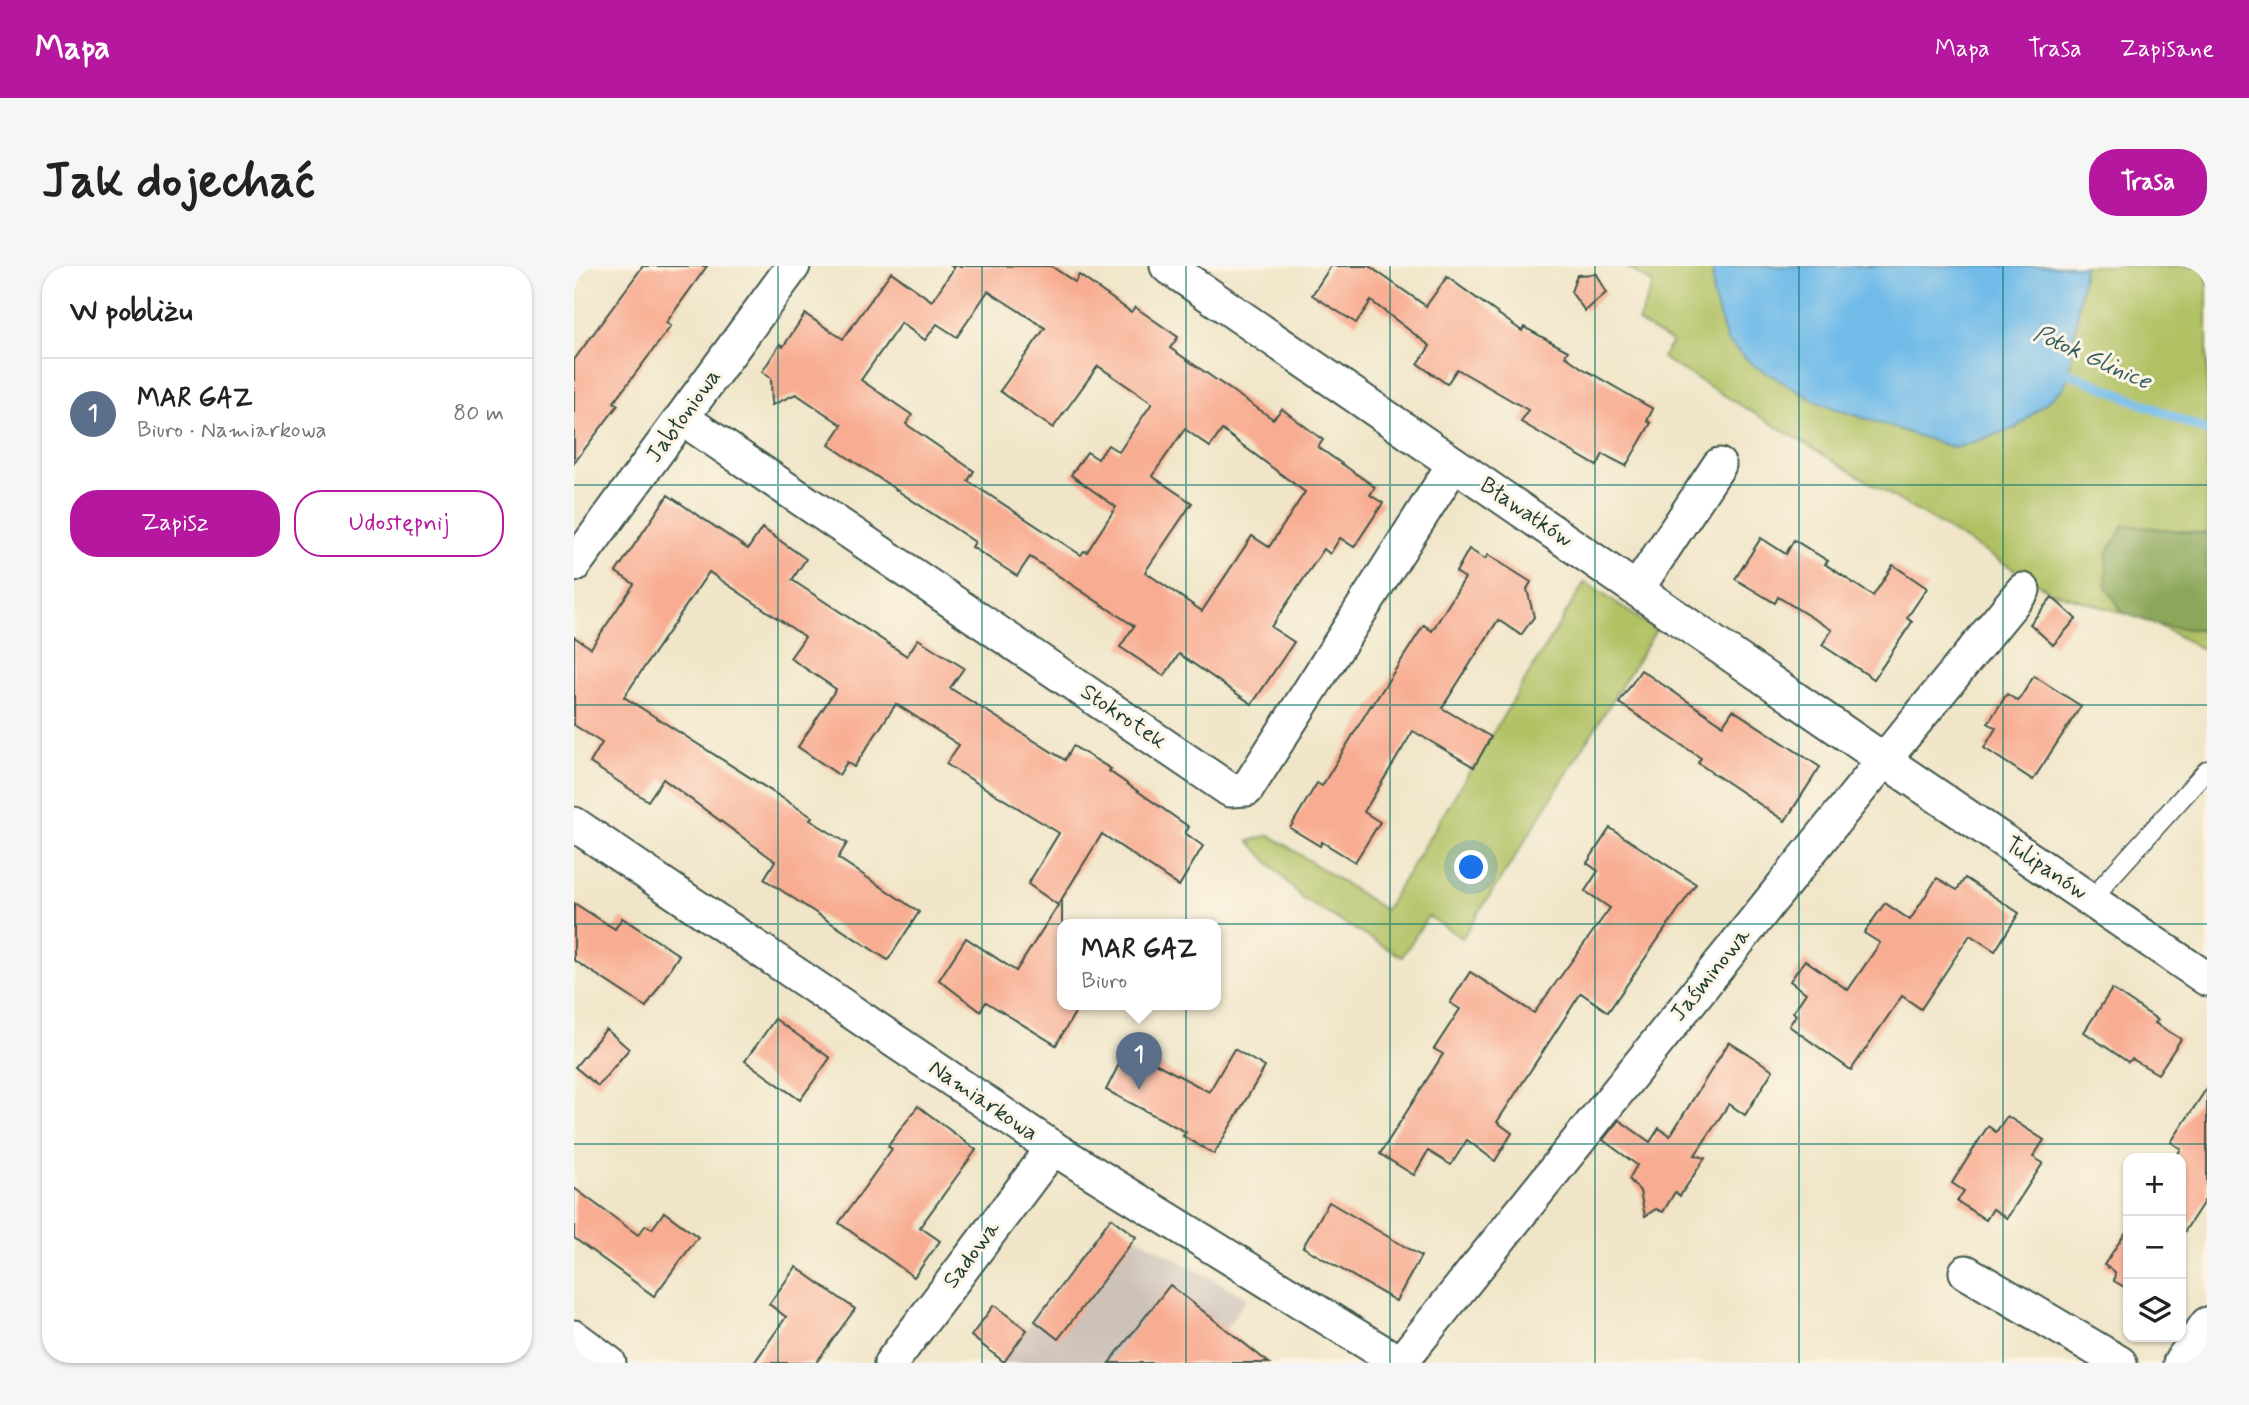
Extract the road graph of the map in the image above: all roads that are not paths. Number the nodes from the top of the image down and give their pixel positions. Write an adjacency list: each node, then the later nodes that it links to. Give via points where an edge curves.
1 (793, 266): 3 (street, Jabłoniowa)
2 (1167, 266): 4 (street, Bławatków)
3 (682, 418): 4 (street, Stokrotek, via 1230,790 1247,789); 6 (street, Jabłoniowa)
4 (1454, 464): 7 (street, Bławatków)
5 (1719, 465): 7 (street)
6 (574, 565)
7 (1637, 589): 9 (street, Bławatków)
8 (2023, 590): 9 (street, Jaśminowa)
9 (1884, 760): 12 (street, Tulipanów); 20 (street, Jaśminowa)
10 (2207, 770): 12 (lane)
11 (574, 824): 14 (street, Namiarkowa)
12 (2093, 902): 13 (street, Tulipanów)
13 (2207, 979)
14 (1053, 1148): 19 (street, Sadowa); 20 (street, Namiarkowa)
15 (1966, 1272): 21 (street)
16 (2207, 1324): 22 (street)
17 (574, 1337): 18 (street)
18 (609, 1363)
19 (891, 1363)
20 (1400, 1363)
21 (2120, 1363)
22 (2180, 1363)

